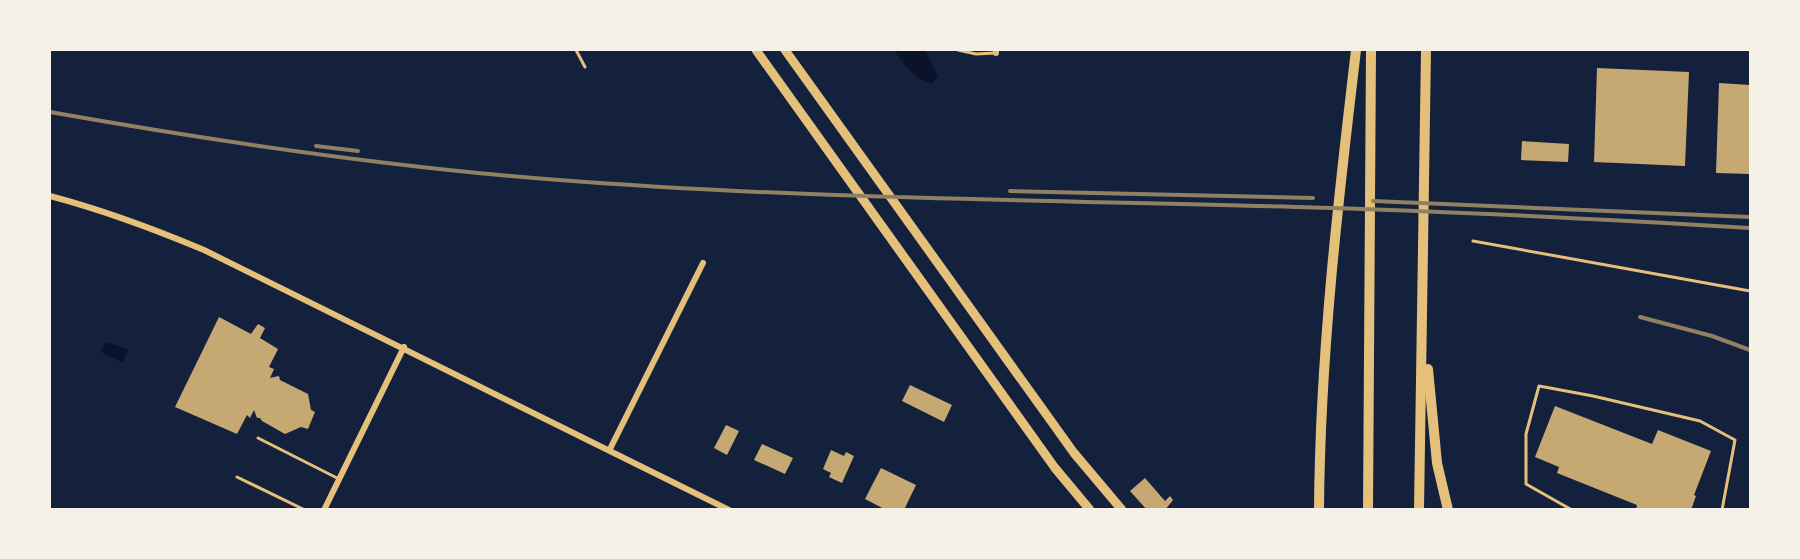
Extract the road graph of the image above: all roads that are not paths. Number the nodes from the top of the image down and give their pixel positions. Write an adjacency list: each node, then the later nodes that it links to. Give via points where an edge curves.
1 (576, 50): 9 (lane)
2 (756, 50): 23 (main road, via 1055,468)
3 (785, 50): 24 (main road, via 1074,453)
4 (958, 50): 8 (lane, via 976,54)
5 (1356, 50): 25 (highway, via 1330,299 1319,436)
6 (1371, 50): 26 (highway)
7 (1426, 50): 14 (highway)
8 (996, 51)
9 (585, 67)
10 (50, 196): 15 (street, via 204,250)
11 (1473, 241): 13 (lane)
12 (703, 263): 17 (street)
13 (1750, 291)
14 (1423, 303): 27 (highway); 28 (highway, via 1437,463)
15 (404, 347): 17 (street); 19 (street)
16 (258, 438): 19 (lane)
17 (610, 449): 22 (street)
18 (237, 477): 20 (lane)
19 (339, 479): 21 (street)
20 (305, 510)
21 (324, 510)
22 (729, 510)
23 (1090, 510)
24 (1122, 510)
25 (1319, 510)
26 (1368, 510)
27 (1419, 510)
28 (1448, 510)
29 (1572, 510): 30 (lane, via 1526,484 1526,434 1539,386 1700,422 1735,440)
30 (1722, 510)

